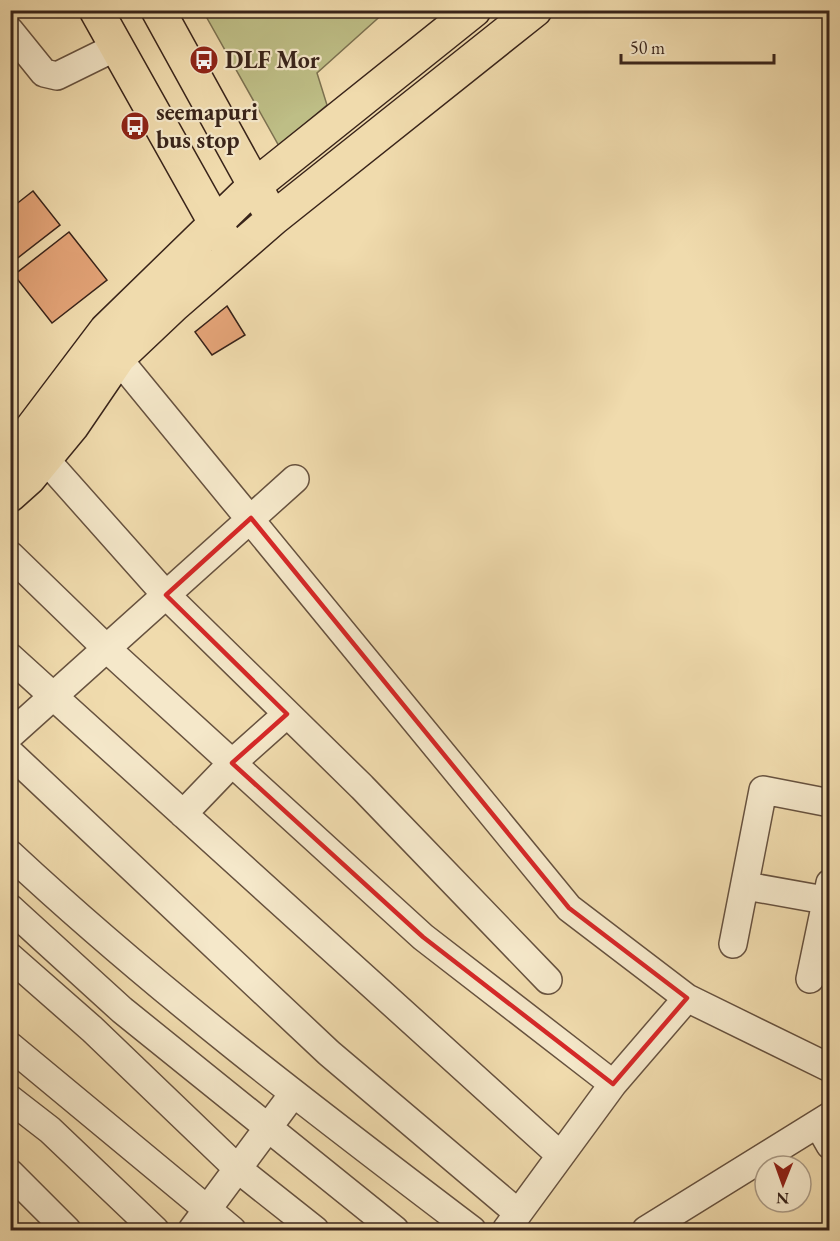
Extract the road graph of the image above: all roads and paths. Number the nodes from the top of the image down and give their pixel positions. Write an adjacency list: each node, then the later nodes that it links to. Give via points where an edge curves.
1 (96, 10): 6 (main road)
2 (158, 10): 7 (main road)
3 (474, 10): 7 (main road)
4 (535, 10): 8 (main road)
5 (10, 31): 6 (street, via 50,76)
6 (116, 47): 9 (main road)
7 (253, 187): 8 (main road); 9 (main road)
8 (274, 218): 10 (main road)
9 (215, 224): 10 (main road); 11 (main road)
10 (232, 254): 11 (main road)
11 (109, 348): 12 (main road); 13 (main road); 16 (street)
12 (10, 457)
13 (45, 459): 15 (main road); 18 (street)
14 (296, 479): 16 (street)
15 (10, 495)
16 (251, 518): 18 (street); 36 (street, via 569,908)
17 (10, 555): 19 (street)
18 (166, 595): 19 (street); 22 (street)
19 (106, 648): 21 (street); 25 (street)
20 (10, 657): 21 (street)
21 (53, 696): 23 (street); 27 (street)
22 (287, 714): 25 (street); 35 (street)
23 (10, 735)
24 (10, 753): 48 (street)
25 (232, 763): 27 (street); 39 (street, via 423,937)
26 (830, 803): 29 (street, via 763,790)
27 (183, 814): 44 (street)
28 (10, 854): 40 (street, via 89,928)
29 (746, 886): 30 (street); 32 (street)
30 (828, 895): 34 (street)
31 (10, 908): 43 (street, via 122,1010)
32 (733, 944)
33 (10, 957): 45 (street, via 92,1029)
34 (810, 979)
35 (548, 981)
36 (687, 998): 38 (street); 39 (street)
37 (10, 1046): 47 (street)
38 (830, 1068)
39 (613, 1084): 44 (street)
40 (293, 1094): 43 (street); 54 (street)
41 (10, 1099): 50 (street, via 50,1130)
42 (826, 1128): 55 (street)
43 (267, 1130): 45 (street); 53 (street)
44 (560, 1155): 48 (street)
45 (238, 1169): 47 (street); 52 (street)
46 (10, 1173): 49 (street)
47 (200, 1220): 51 (street)
48 (512, 1222)
49 (67, 1230)
50 (155, 1230)
51 (232, 1230)
52 (315, 1230)
53 (395, 1230)
54 (472, 1230)
55 (646, 1230)

